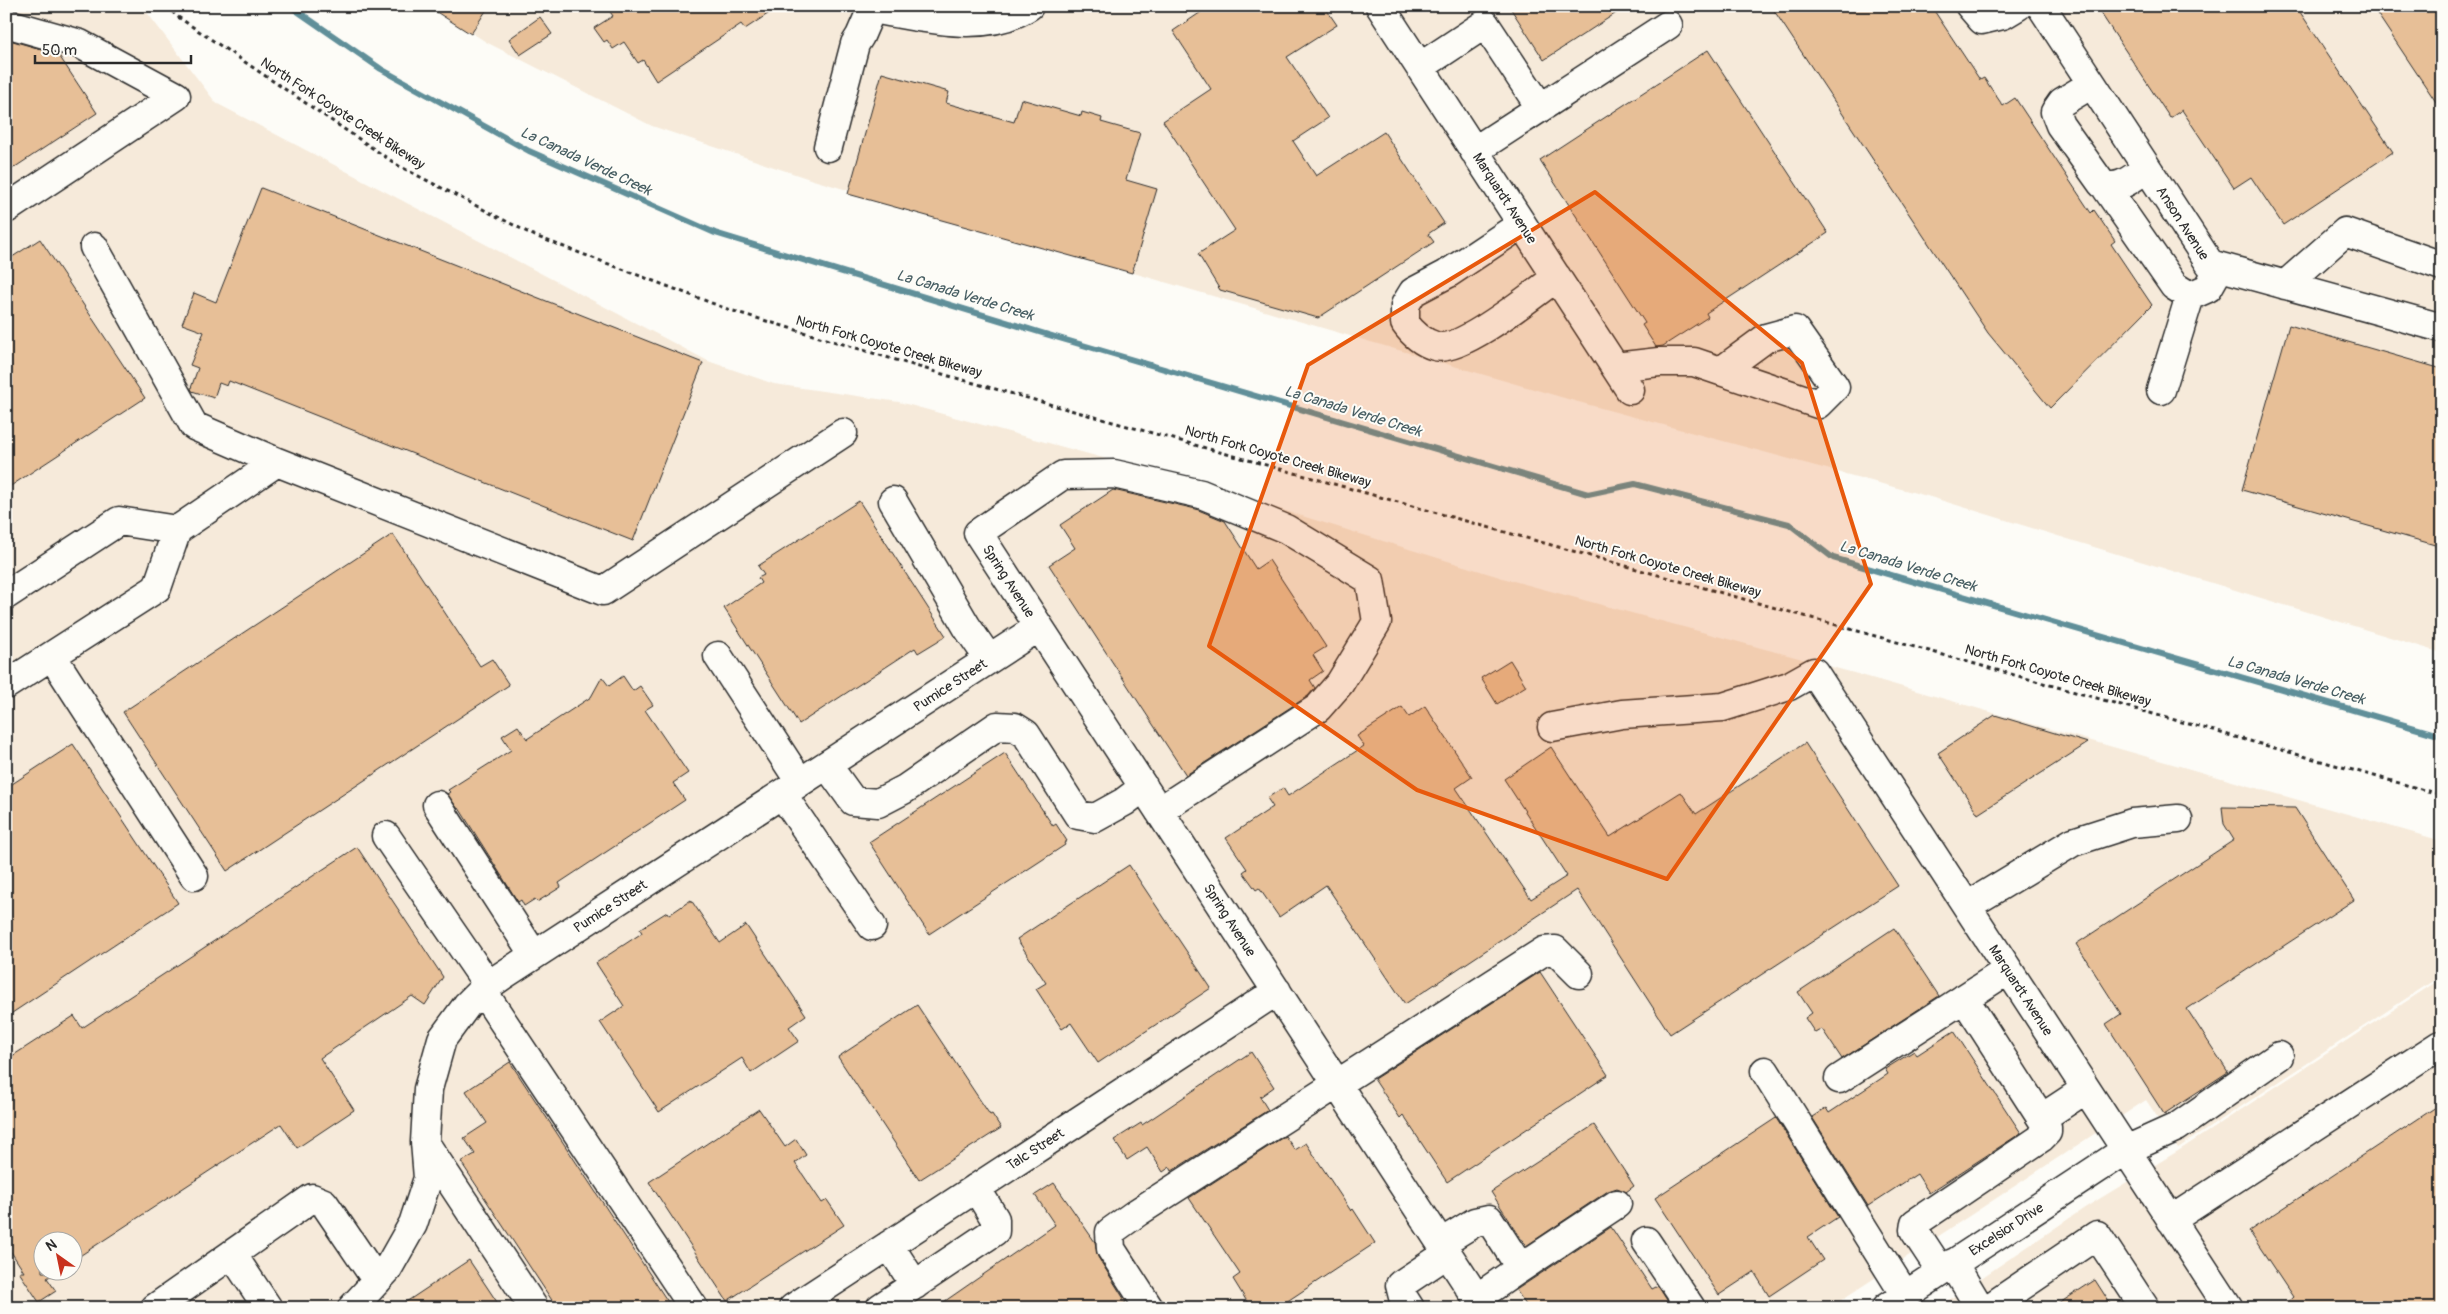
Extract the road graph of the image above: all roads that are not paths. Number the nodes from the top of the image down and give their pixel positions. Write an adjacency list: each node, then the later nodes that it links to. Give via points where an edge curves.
1 (1029, 6): 6 (street, via 1006,17 973,22)
2 (1380, 6): 9 (street, Marquardt Avenue)
3 (1970, 6): 4 (street, via 1982,20 2003,15)
4 (2018, 6)
5 (2041, 6): 10 (street, Anson Avenue)
6 (871, 8): 12 (street, via 855,44)
7 (6, 23): 16 (street, via 80,44 176,96)
8 (1668, 25): 11 (street)
9 (1420, 67): 11 (street, via 1485,24); 13 (street, Marquardt Avenue)
10 (2092, 84): 14 (street, Anson Avenue); 15 (street, via 2062,102 2056,112 2060,125)
11 (1540, 107): 13 (street)
12 (828, 147)
13 (1474, 151): 17 (street, Marquardt Avenue)
14 (2147, 168): 15 (street, via 2125,184 2112,188); 20 (street, Anson Avenue, via 2210,264)
15 (2104, 185): 23 (street, via 2174,286)
16 (6, 209)
17 (1522, 224): 21 (street, Marquardt Avenue); 21 (street, via 1447,274 1412,292 1405,305 1405,322 1417,336 1436,347 1457,344 1502,318)
18 (94, 247): 30 (street, via 194,426)
19 (2442, 266): 22 (street, via 2345,232)
20 (2220, 267): 22 (street, Anson Avenue); 23 (street, via 2208,288)
21 (1556, 277): 25 (street, Marquardt Avenue)
22 (2285, 285): 24 (street, Anson Avenue)
23 (2190, 296): 28 (street)
24 (2440, 324)
25 (1616, 367): 26 (street, via 1694,362); 27 (street, Marquardt Avenue)
26 (1721, 372)
27 (1630, 390)
28 (2161, 390)
29 (843, 432): 30 (street, via 603,591)
30 (277, 462): 32 (street)
31 (893, 501): 37 (street, via 967,628)
32 (177, 530): 33 (street, via 119,521); 35 (street, via 157,588)
33 (6, 596)
34 (1039, 627): 37 (street, Pumice Street); 41 (street, Spring Avenue); 44 (street, Spring Avenue, via 978,533 1063,475 1114,474 1201,494 1286,529 1370,580 1377,622 1340,683 1318,708)
35 (52, 656): 38 (street); 47 (street)
36 (718, 656): 42 (street)
37 (990, 659): 40 (street, Pumice Street)
38 (6, 685)
39 (1552, 727): 48 (street, Marquardt Avenue, via 1622,714 1723,708 1789,686 1814,672)
40 (827, 764): 41 (street, via 853,801 878,803 905,789 997,726 1015,727 1026,734 1078,816 1095,818); 42 (street, Pumice Street)
41 (1144, 787): 44 (street, Spring Avenue)
42 (791, 788): 49 (street); 50 (street, Pumice Street)
43 (437, 805): 50 (street)
44 (1159, 811): 54 (street, Spring Avenue)
45 (2178, 820): 48 (street, via 2132,823 2073,842)
46 (386, 836): 53 (street)
47 (194, 876)
48 (1967, 906): 51 (street, Marquardt Avenue)
49 (872, 926)
50 (534, 955): 53 (street, Pumice Street)
51 (2008, 970): 55 (street); 61 (street, Marquardt Avenue)
52 (1579, 974): 60 (street, via 1555,950 1544,951)
53 (485, 988): 63 (street, Pumice Street, via 467,1005 442,1039 428,1089); 82 (street)
54 (1277, 991): 60 (street, Spring Avenue); 65 (street, Talc Street)
55 (1964, 998): 59 (street); 62 (street)
56 (2440, 1045): 67 (street)
57 (2279, 1056): 64 (street, Excelsior Drive, via 2177,1127)
58 (1765, 1072): 76 (street)
59 (1839, 1079)
60 (1338, 1085): 70 (street, Spring Avenue); 85 (street, via 1110,1232 1111,1248)
61 (2086, 1089): 62 (street); 64 (street, Marquardt Avenue)
62 (2042, 1118): 72 (street, via 2047,1127 2041,1138 1914,1222 1914,1230)
63 (425, 1142): 74 (street, Pumice Street, via 428,1178 425,1187 412,1224 387,1270); 81 (street)
64 (2126, 1150): 67 (street, Marquardt Avenue); 72 (street, Excelsior Drive)
65 (976, 1188): 69 (street, Talc Street); 75 (street, via 995,1219 995,1231)
66 (1618, 1204): 73 (street)
67 (2172, 1220): 91 (street, Marquardt Avenue)
68 (1646, 1240): 87 (street)
69 (889, 1245): 75 (street); 83 (street, Talc Street)
70 (1444, 1248): 73 (street, via 1474,1222 1489,1219 1518,1264); 77 (street, Spring Avenue); 86 (street, via 1400,1284)
71 (232, 1254): 74 (street, via 312,1198 318,1199); 78 (street); 79 (street)
72 (1947, 1267): 76 (street, Excelsior Drive); 88 (street)
73 (1516, 1271): 77 (street)
74 (377, 1281): 80 (street, Pumice Street)
75 (915, 1284): 84 (street)
76 (1895, 1302)
77 (1480, 1303)
78 (155, 1308)
79 (268, 1308)
80 (352, 1308)
81 (534, 1308)
82 (694, 1308)
83 (793, 1308)
84 (880, 1308)
85 (1149, 1308)
86 (1410, 1308)
87 (1691, 1308)
88 (1980, 1308)
89 (1989, 1308): 90 (street, via 2098,1235)
90 (2145, 1308)
91 (2229, 1308)

